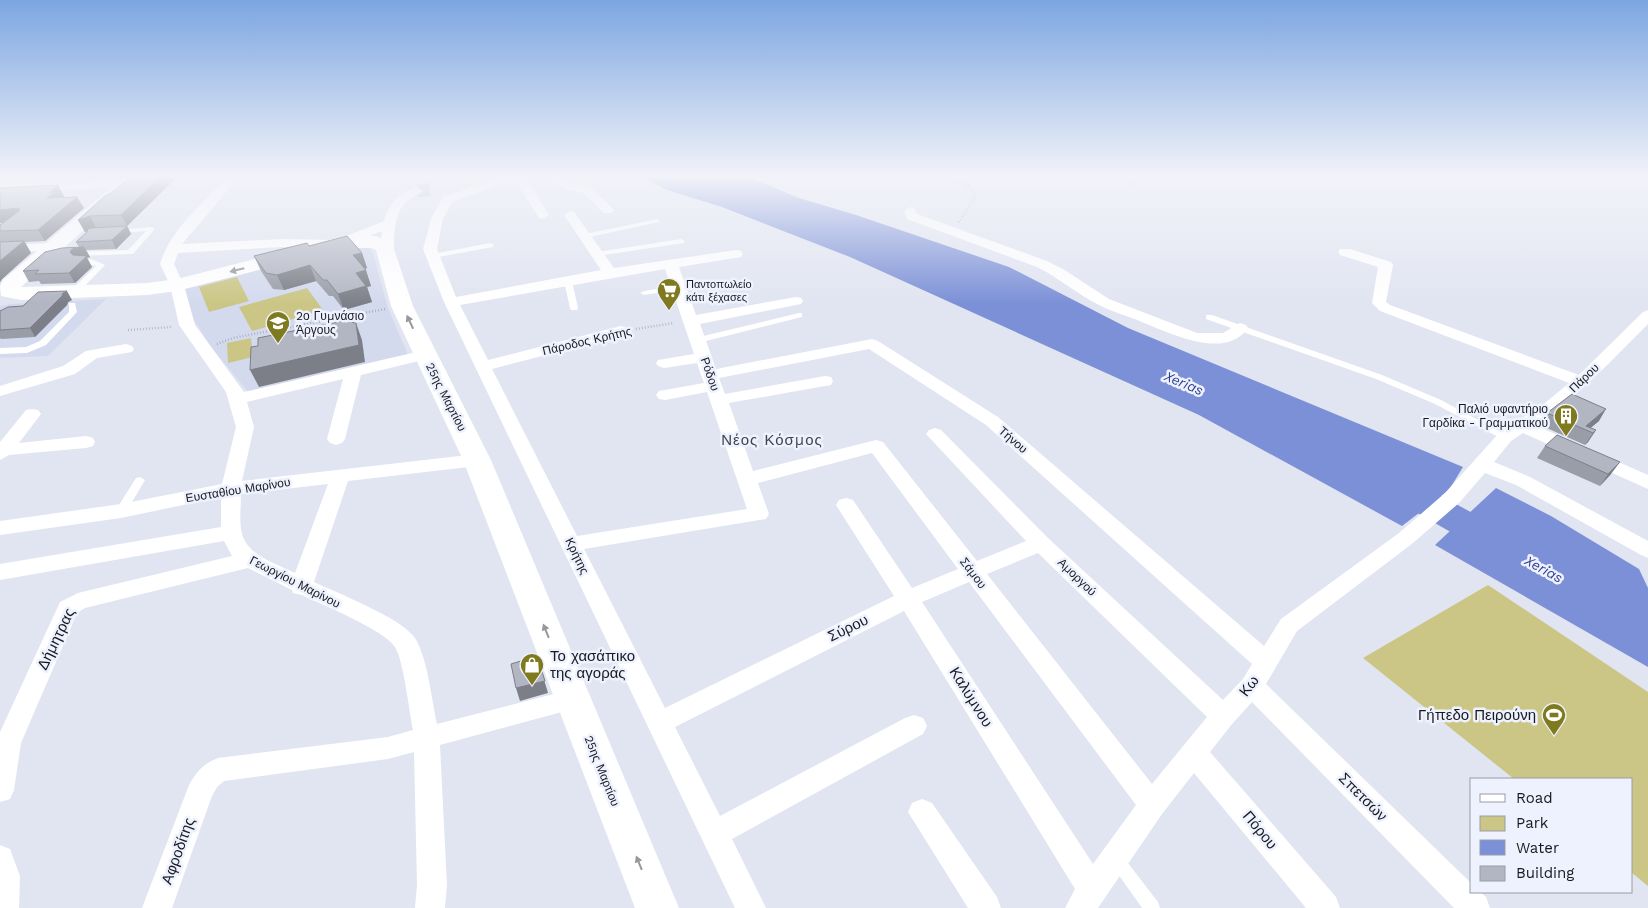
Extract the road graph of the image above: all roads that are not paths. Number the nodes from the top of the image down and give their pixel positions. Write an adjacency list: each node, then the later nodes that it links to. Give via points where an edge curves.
1 (85, 219): 18 (main road)
2 (92, 219): 18 (main road, via 78,237)
3 (198, 219): 16 (street)
4 (395, 219): 11 (street)
5 (437, 219): 21 (street, Κρήτης, via 430,249)
6 (573, 219): 10 (street)
7 (922, 219): 37 (street, via 1042,264 1104,302 1194,337 1227,337)
8 (657, 221): 10 (lane)
9 (108, 231): 18 (lane, via 152,229 130,252)
10 (584, 236): 19 (street)
11 (388, 237): 13 (main road, via 376,242); 42 (main road, 25ης Μαρτίου, one-way to 11, via 402,306)
12 (681, 241): 19 (lane)
13 (338, 244): 16 (street, via 282,243); 26 (main road, one-way to 26)
14 (490, 245): 21 (lane)
15 (0, 249): 18 (street)
16 (172, 250): 26 (street, Γεωργίου Μαρίνου, via 168,264)
17 (1345, 252): 48 (street, via 1386,265 1379,296 1379,303 1385,308)
18 (50, 254): 28 (main road)
19 (597, 254): 24 (street)
20 (736, 254): 23 (street)
21 (433, 256): 31 (street, Κρήτης)
22 (82, 262): 30 (lane, via 101,264)
23 (672, 265): 24 (street); 27 (street, Ρόδου)
24 (610, 273): 25 (street)
25 (568, 281): 31 (street); 32 (lane)
26 (177, 285): 30 (main road); 52 (street, Γεωργίου Μαρίνου, via 187,325)
27 (680, 287): 29 (lane); 36 (street, Ρόδου)
28 (8, 291): 30 (main road)
29 (644, 293)
30 (73, 299): 41 (lane, via 74,312 43,343 27,350)
31 (451, 302): 45 (street, Κρήτης)
32 (574, 308)
33 (797, 308): 36 (street); 39 (lane)
34 (1648, 315): 48 (street, Πάρου)
35 (1209, 316): 37 (lane)
36 (691, 321): 39 (street, Ρόδου)
37 (1240, 328): 56 (lane, via 1379,377 1438,402)
38 (620, 331): 45 (street, Πάροδος Κρήτης)
39 (698, 340): 43 (street, Ρόδου)
40 (126, 349): 50 (street, via 92,354 69,370)
41 (0, 351)
42 (424, 355): 46 (street); 60 (main road, 25ης Μαρτίου)
43 (704, 357): 44 (street); 49 (street, Ρόδου)
44 (664, 363)
45 (483, 366): 73 (street, Κρήτης)
46 (354, 372): 52 (street); 57 (street)
47 (825, 381): 49 (street)
48 (1582, 382): 54 (street, Πάρου)
49 (714, 387): 51 (street); 63 (street, Ρόδου); 80 (street, Τήνου, via 872,344 992,421)
50 (0, 390)
51 (665, 395)
52 (237, 399): 66 (street, Γεωργίου Μαρίνου, via 245,427)
53 (32, 414): 59 (street)
54 (1522, 426): 56 (street, Πάρου); 65 (street)
55 (935, 434): 72 (street, Αμοργού)
56 (1505, 437): 61 (street, Πάρου)
57 (336, 439)
58 (86, 442): 59 (street)
59 (2, 452)
60 (477, 460): 62 (street, Ευσταθίου Μαρίνου); 82 (main road, 25ης Μαρτίου, one-way to 60)
61 (1481, 464): 67 (street, Πάρου); 74 (street, via 1523,481)
62 (340, 477): 66 (street, Ευσταθίου Μαρίνου); 78 (street)
63 (747, 479): 73 (street, Ρόδου, via 759,514); 77 (street, Σάμου, via 876,446)
64 (140, 480): 69 (lane)
65 (1648, 483)
66 (231, 489): 69 (street, Ευσταθίου Μαρίνου); 71 (street, Γεωργίου Μαρίνου)
67 (1452, 498): 80 (street, Κω, via 1406,538 1289,625)
68 (846, 505): 79 (street, Καλύμνου)
69 (122, 511): 70 (street, Ευσταθίου Μαρίνου)
70 (0, 528)
71 (231, 533): 75 (street, Γεωργίου Μαρίνου, via 237,549); 76 (street)
72 (1041, 543): 77 (street, Σύρου); 83 (street, Αμοργού)
73 (571, 544): 84 (street, Κρήτης)
74 (1648, 550)
75 (250, 560): 78 (street, Γεωργίου Μαρίνου); 88 (street, Δήμητρας, via 72,604 8,743)
76 (0, 572)
77 (972, 572): 79 (street, Σύρου); 89 (street, Σάμου)
78 (301, 587): 86 (street, Γεωργίου Μαρίνου, via 393,630 406,644)
79 (908, 599): 84 (street, Σύρου); 94 (street, Καλύμνου)
80 (1265, 662): 81 (street, Κω)
81 (1252, 686): 83 (street, Κω); 103 (street, Σπετσών)
82 (573, 700): 86 (street, Αφροδίτης); 98 (main road, 25ης Μαρτίου, one-way to 82)
83 (1223, 716): 87 (street, Κω)
84 (659, 722): 91 (street, Κρήτης)
85 (914, 726): 91 (street)
86 (427, 738): 96 (street, Αφροδίτης, via 388,748 218,770 207,778 199,794); 97 (street, Γεωργίου Μαρίνου)
87 (1194, 753): 89 (street, Κω); 102 (street, Πόρου)
88 (0, 790)
89 (1152, 805): 92 (street, Κω)
90 (922, 812): 100 (street)
91 (714, 834): 99 (street, Κρήτης)
92 (1116, 858): 94 (street, Κω); 101 (lane)
93 (0, 859): 95 (street, via 5,876)
94 (1086, 900)
95 (4, 908)
96 (158, 908)
97 (430, 908)
98 (657, 908)
99 (751, 908)
100 (986, 908)
101 (1152, 908)
102 (1325, 908)
103 (1475, 908)

